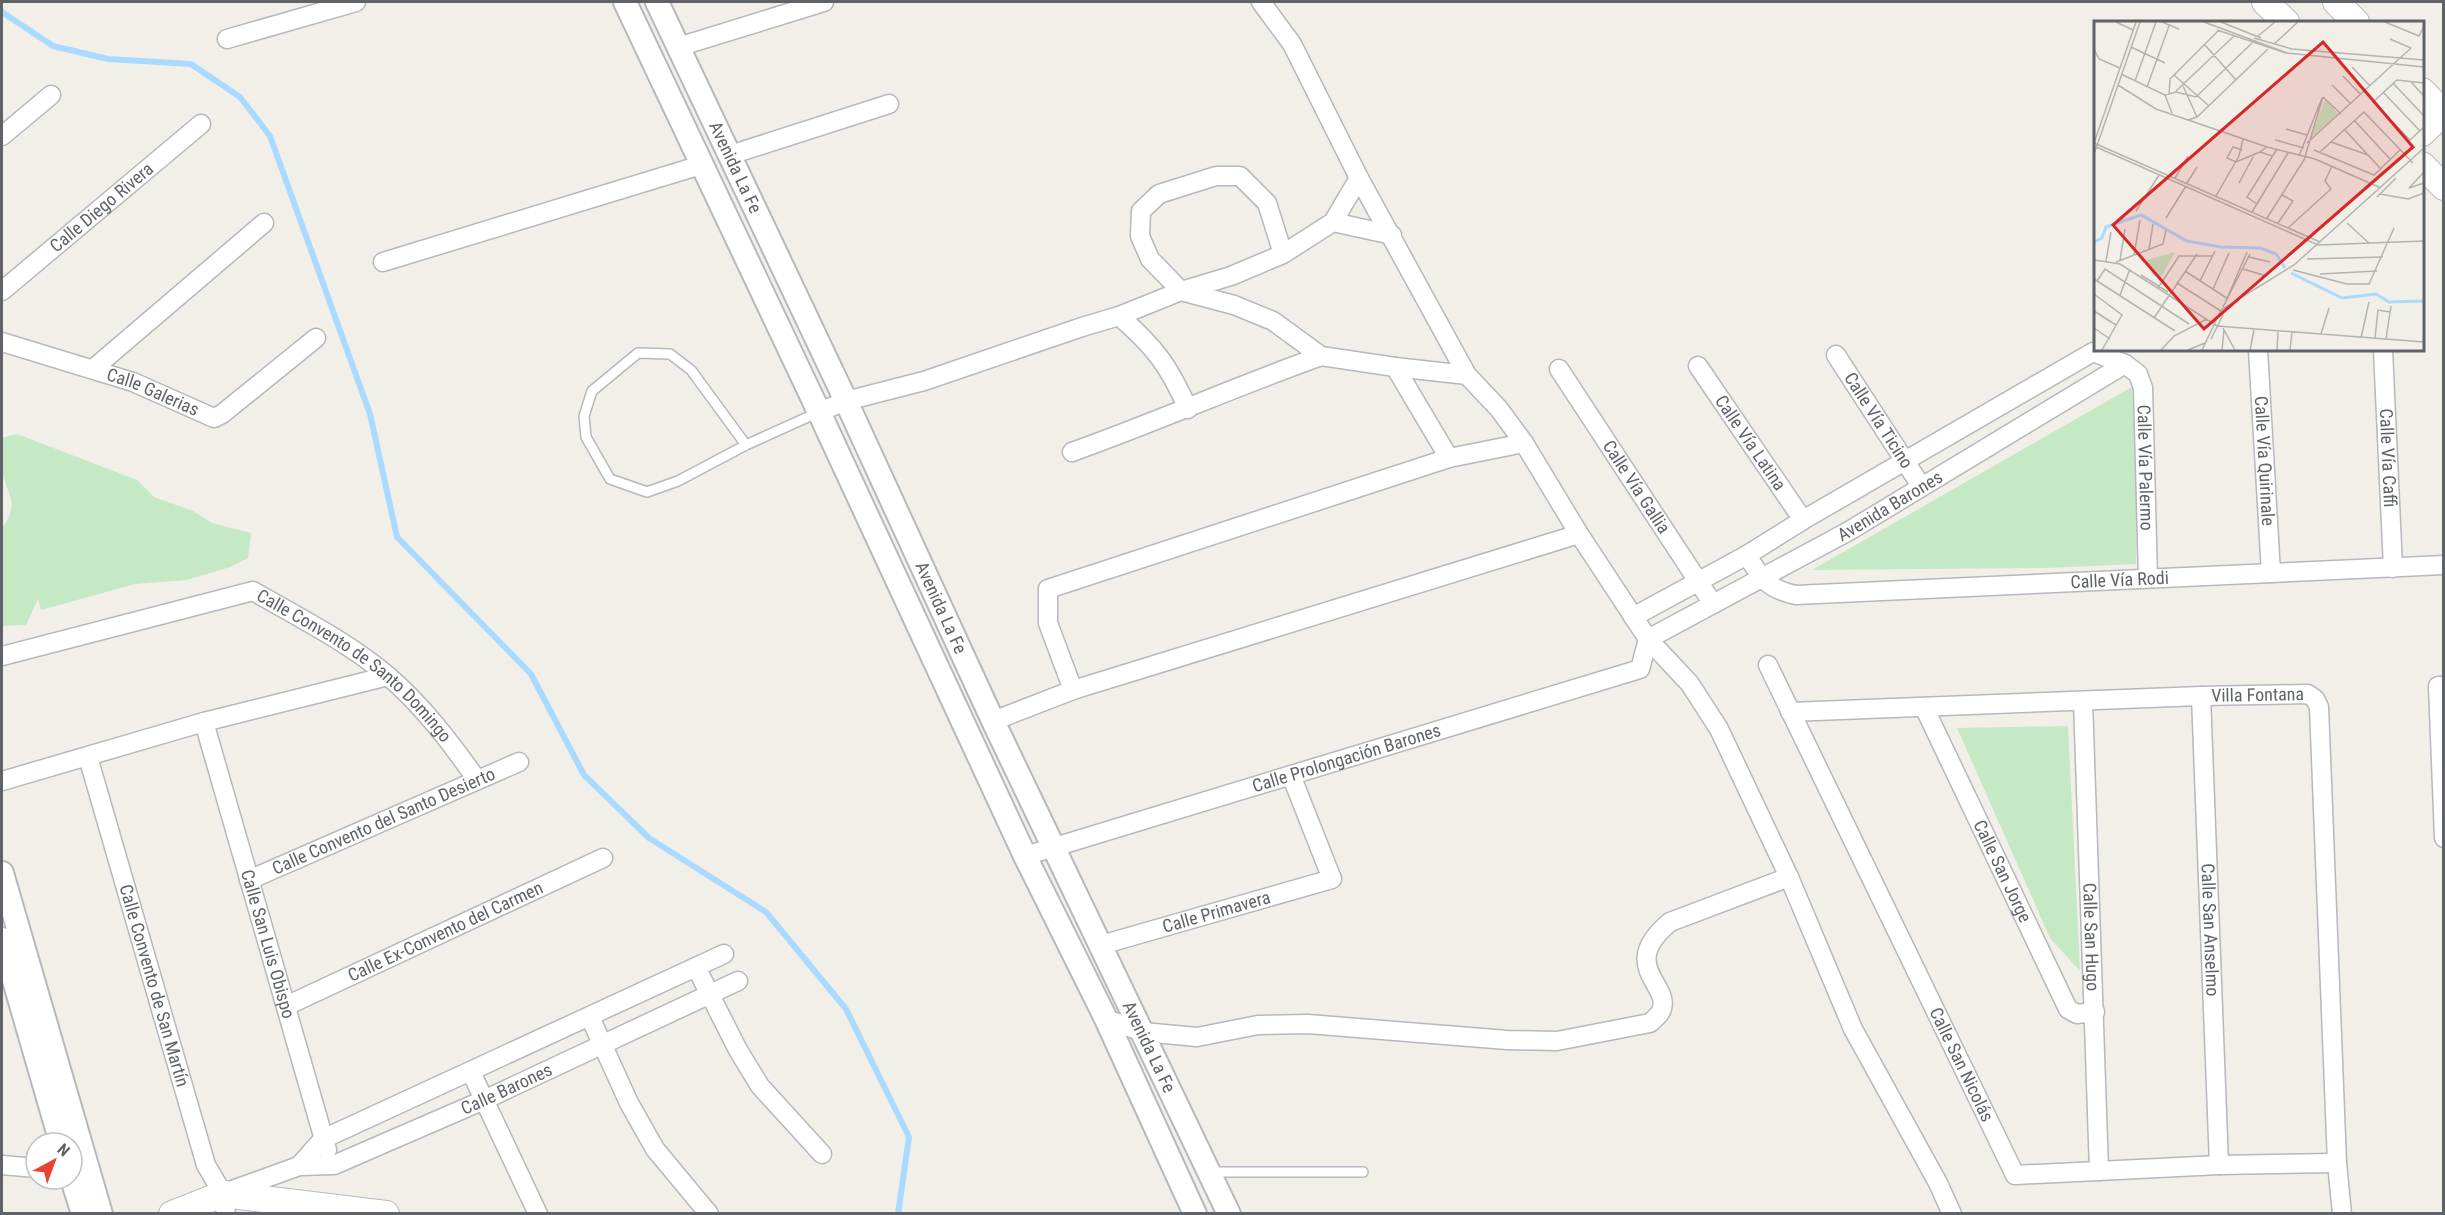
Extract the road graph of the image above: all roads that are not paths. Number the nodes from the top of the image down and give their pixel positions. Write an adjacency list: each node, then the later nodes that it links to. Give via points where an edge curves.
1 (356, 2): 10 (street)
2 (625, 2): 20 (street, Avenida La Fe)
3 (657, 2): 11 (street, Avenida La Fe)
4 (824, 2): 11 (street)
5 (1261, 2): 22 (street, via 1292,44)
6 (2265, 2): 8 (main road)
7 (2336, 2): 9 (main road)
8 (2285, 21)
9 (2355, 21)
10 (227, 39)
11 (678, 47): 19 (street, Avenida La Fe)
12 (2424, 93): 15 (main road)
13 (51, 95): 18 (street)
14 (889, 104): 19 (street)
15 (2443, 113): 17 (main road)
16 (201, 124): 29 (street, Calle Diego Rivera)
17 (2424, 131)
18 (2, 136)
19 (730, 155): 44 (street, Avenida La Fe)
20 (701, 165): 28 (street); 46 (street, Avenida La Fe)
21 (2424, 167): 23 (main road)
22 (1359, 178): 24 (street); 26 (street)
23 (2444, 187)
24 (1333, 222): 26 (street); 27 (street)
25 (264, 223): 41 (street)
26 (1392, 235): 43 (street)
27 (1283, 254): 30 (street); 30 (street, via 1267,203 1240,176 1216,176 1159,194 1141,211 1140,236 1150,259)
28 (383, 262)
29 (2, 291)
30 (1181, 291): 31 (street); 37 (street, via 1273,321)
31 (1119, 316): 44 (street, via 924,381); 45 (street, via 1145,338 1172,373)
32 (316, 338): 41 (street, Calle Galerias, via 214,418)
33 (2, 342): 41 (street, Calle Galerias)
34 (2258, 351): 58 (street, Calle Vía Quirinale)
35 (2384, 351): 57 (street, Calle Vía Caffi)
36 (1836, 355): 51 (street, Calle Vía Ticino)
37 (1321, 356): 40 (street); 45 (street)
38 (2125, 364): 51 (street, Avenida Barones, via 2093,352); 52 (street, Avenida Barones); 60 (street, Calle Vía Palermo, via 2138,374 2143,388)
39 (1698, 366): 53 (street, Calle Vía Latina)
40 (1395, 367): 43 (street); 50 (street)
41 (93, 369)
42 (1559, 369): 61 (street, Calle Vía Gallia)
43 (1467, 375): 47 (street)
44 (846, 401): 46 (street); 74 (street, Avenida La Fe)
45 (1188, 409): 49 (street)
46 (819, 412): 48 (lane); 83 (street, Avenida La Fe)
47 (1524, 443): 50 (street); 54 (street)
48 (746, 445): 48 (lane, via 678,481 647,492 609,479 586,437 584,416 592,391 638,353 670,354 691,370)
49 (1072, 452)
50 (1449, 458): 69 (street, via 1048,589 1048,623)
51 (1904, 461): 52 (street, Calle Vía Ticino); 53 (street, Avenida Barones)
52 (1921, 486): 59 (street, Avenida Barones, via 1849,531)
53 (1803, 520): 55 (street, Avenida Barones)
54 (1579, 534): 63 (street); 69 (street)
55 (1746, 555): 59 (street); 61 (street, Avenida Barones)
56 (2444, 565): 57 (street, Calle Vía Rodi)
57 (2392, 568): 58 (street, Calle Vía Rodi)
58 (2271, 573): 60 (street, Calle Vía Rodi)
59 (1760, 578): 60 (street, Calle Vía Rodi, via 1779,591 1796,595); 62 (street, Avenida Barones)
60 (2148, 578)
61 (1699, 580): 62 (street, Calle Vía Gallia); 63 (street, Avenida Barones)
62 (1713, 604): 64 (street, Avenida Barones)
63 (1633, 617): 64 (street)
64 (1648, 639): 78 (street, Calle Prolongación Barones, via 1640,669); 86 (street, via 1690,684 1719,729)
65 (2, 656): 67 (street, Calle Convento de Santo Domingo, via 253,591 348,646)
66 (1768, 665): 73 (street, Calle San Nicolás)
67 (388, 676): 75 (street); 79 (street, Calle Convento de Santo Domingo, via 439,726)
68 (2444, 686): 81 (street, via 2438,686)
69 (1073, 690): 74 (street)
70 (2202, 696): 71 (street, Villa Fontana); 107 (street, Villa Fontana, via 2308,694 2319,707); 108 (street, Calle San Anselmo)
71 (2083, 701): 72 (street, Villa Fontana); 96 (street, Calle San Hugo)
72 (1924, 707): 73 (street, Villa Fontana); 96 (street, Calle San Jorge, via 2068,1009 2077,1014)
73 (1790, 712): 113 (street, Calle San Nicolás, via 2015,1175)
74 (993, 721): 82 (street, Avenida La Fe)
75 (204, 722): 76 (street); 87 (street, Calle San Luis Obispo)
76 (88, 757): 80 (street); 118 (street, Calle Convento de San Martín, via 206,1165)
77 (519, 762): 79 (street, Calle Convento del Santo Desierto)
78 (1291, 775): 82 (street, Calle Prolongación Barones); 89 (street, Calle Primavera, via 1332,879)
79 (477, 780): 87 (street, Calle Convento del Santo Desierto)
80 (2, 781)
81 (2444, 838)
82 (1054, 846): 83 (street, Calle Prolongación Barones); 89 (street, Avenida La Fe)
83 (1024, 856): 98 (street, Avenida La Fe)
84 (603, 858): 95 (street, Calle Ex-Convento del Carmen)
85 (2, 873): 93 (street)
86 (1789, 877): 99 (street, via 1670,922 1654,935 1646,949 1647,965 1662,1000 1661,1011 1650,1023 1557,1041 1308,1024 1258,1025 1197,1037); 127 (street, via 1853,1029)
87 (249, 880): 95 (street, Calle San Luis Obispo)
88 (2, 939): 93 (street)
89 (1101, 945): 99 (street, Avenida La Fe)
90 (724, 954): 91 (street, Calle Barones)
91 (696, 967): 94 (street); 97 (street, Calle Barones)
92 (738, 981): 94 (street, Calle Barones)
93 (26, 990): 103 (street); 104 (street)
94 (709, 995): 100 (street, Calle Barones); 106 (street, via 760,1086)
95 (286, 1006): 105 (street, Calle San Luis Obispo)
96 (2095, 1012): 113 (street, Calle San Hugo)
97 (590, 1017): 100 (street); 101 (street, Calle Barones)
98 (1106, 1019): 99 (street); 125 (street, Avenida La Fe)
99 (1143, 1032): 114 (street, Avenida La Fe)
100 (603, 1045): 102 (street, Calle Barones); 124 (street, via 655,1149)
101 (471, 1072): 102 (street); 105 (street, Calle Barones)
102 (484, 1100): 111 (street, Calle Barones); 123 (street)
103 (58, 1131)
104 (65, 1131)
105 (323, 1140): 110 (street, Calle Barones); 111 (street, Calle San Luis Obispo)
106 (822, 1154)
107 (2337, 1163): 108 (street, Calle San Nicolás); 128 (street, Villa Fontana)
108 (2219, 1164): 113 (street, Calle San Nicolás)
109 (2, 1165): 112 (street)
110 (299, 1166): 111 (street, Calle Barones); 118 (street, Calle Barones)
111 (334, 1166)
112 (24, 1167)
113 (2098, 1171)
114 (1209, 1172): 115 (lane); 126 (street, Avenida La Fe)
115 (1363, 1172)
116 (84, 1185): 120 (street)
117 (80, 1191): 119 (street)
118 (224, 1204): 121 (main road); 122 (main road)
119 (83, 1214)
120 (101, 1214)
121 (172, 1214)
122 (386, 1214)
123 (538, 1214)
124 (709, 1214)
125 (1195, 1214)
126 (1229, 1214)
127 (1952, 1214)
128 (2342, 1214)

